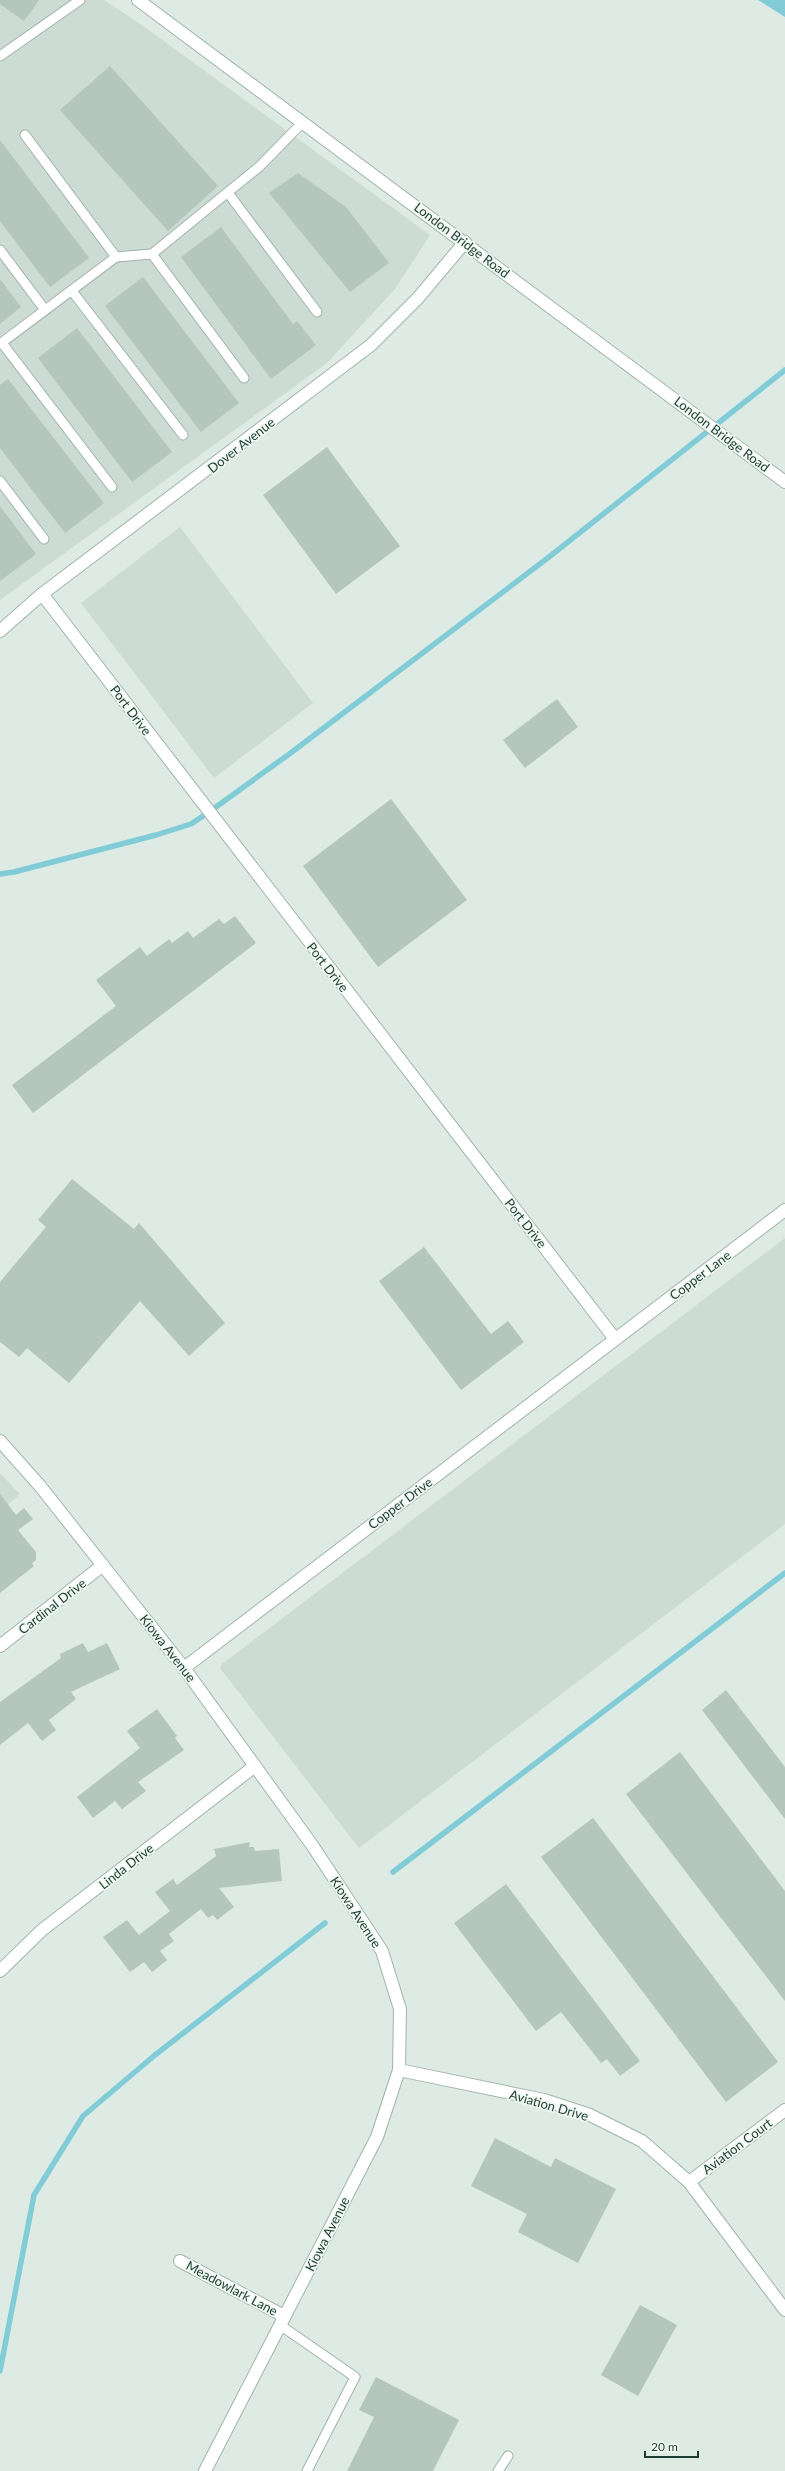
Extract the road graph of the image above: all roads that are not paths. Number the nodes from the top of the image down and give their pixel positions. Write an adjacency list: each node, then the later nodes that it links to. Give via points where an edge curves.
1 (80, 0): 3 (lane)
2 (138, 0): 4 (street, London Bridge Road)
3 (0, 56)
4 (302, 122): 6 (lane, via 260,166); 7 (street, London Bridge Road)
5 (25, 135): 10 (lane)
6 (228, 193): 9 (lane); 13 (lane)
7 (465, 242): 18 (street, London Bridge Road); 21 (street, Dover Avenue, via 418,298 371,345)
8 (0, 250): 12 (lane)
9 (152, 254): 10 (lane); 15 (lane)
10 (116, 257): 11 (lane)
11 (72, 290): 12 (lane); 16 (lane)
12 (45, 310): 14 (lane)
13 (317, 312)
14 (1, 344): 19 (lane)
15 (244, 378)
16 (183, 435)
17 (0, 481): 20 (lane)
18 (785, 482)
19 (112, 487)
20 (44, 539)
21 (42, 594): 22 (street, Dover Avenue); 24 (street, Port Drive)
22 (0, 631)
23 (785, 1210): 24 (street, Copper Lane)
24 (615, 1339): 28 (street, Copper Drive)
25 (0, 1441): 26 (street, Kiowa Avenue, via 40,1486)
26 (103, 1565): 27 (street, Cardinal Drive); 28 (street, Kiowa Avenue)
27 (0, 1646)
28 (184, 1668): 29 (street, Kiowa Avenue)
29 (255, 1766): 30 (street, Linda Drive, via 42,1930); 31 (street, Kiowa Avenue, via 312,1845 382,1951 400,2009)
30 (0, 1971)
31 (399, 2070): 33 (street, Aviation Drive, via 544,2100 590,2115 642,2141); 36 (street, Kiowa Avenue, via 377,2138)
32 (785, 2110): 33 (street, Aviation Court)
33 (689, 2182): 35 (street, Aviation Drive)
34 (180, 2260): 36 (street, Meadowlark Lane)
35 (785, 2310)
36 (282, 2320): 38 (street, Kiowa Avenue); 39 (lane, via 355,2377)
37 (508, 2456): 40 (lane)
38 (205, 2471)
39 (307, 2471)
40 (498, 2471)

